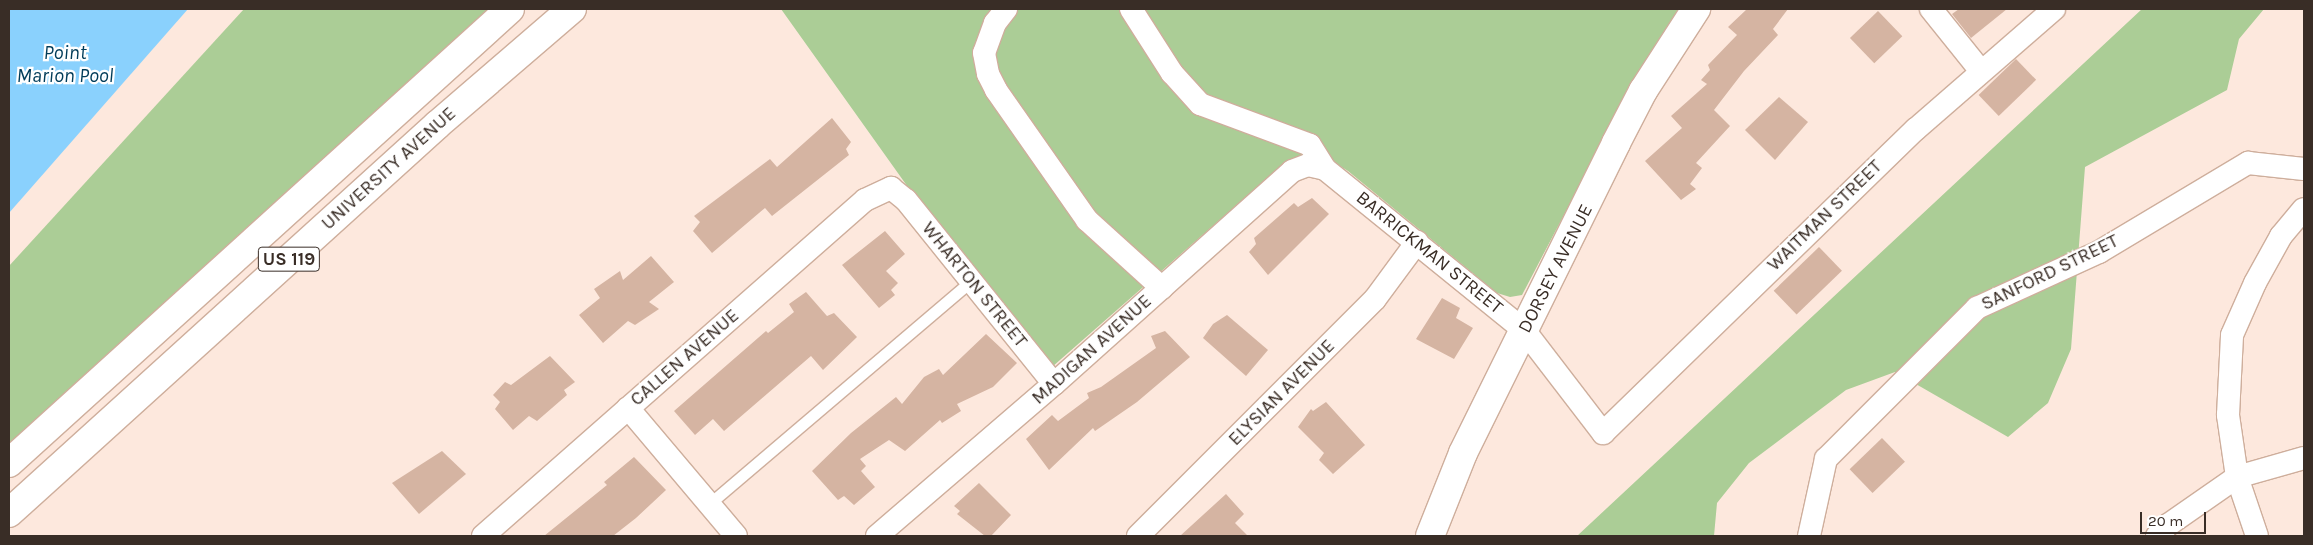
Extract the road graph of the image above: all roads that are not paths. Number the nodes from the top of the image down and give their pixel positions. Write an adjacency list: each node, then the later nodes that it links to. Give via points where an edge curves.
1 (510, 9): 21 (main road, UNIVERSITY AVENUE / US 119)
2 (572, 9): 24 (main road, UNIVERSITY AVENUE / US 119, via 437,125)
3 (1006, 9): 15 (street, via 995,22 984,53 988,74 996,90 1086,220)
4 (1131, 9): 9 (street, BARRICKMAN STREET, via 1176,78 1200,104 1310,145)
5 (1696, 9): 16 (main road, DORSEY AVENUE, via 1643,91)
6 (1931, 9): 8 (street)
7 (2054, 9): 8 (street, WAITMAN STREET)
8 (1980, 70): 19 (street, WAITMAN STREET, via 1734,303)
9 (1317, 167): 13 (street, BARRICKMAN STREET); 15 (street, MADIGAN AVENUE, via 1292,171)
10 (2304, 169): 30 (street, SANFORD STREET, via 2248,163 2099,252 1977,308 1826,459)
11 (891, 188): 14 (street, WHARTON STREET, via 906,200); 18 (street, CALLEN AVENUE, via 865,200)
12 (2304, 209): 22 (street, via 2277,244 2232,335 2228,415)
13 (1417, 242): 16 (street, BARRICKMAN STREET); 28 (street, ELYSIAN AVENUE, via 1375,299)
14 (971, 281): 17 (street, WHARTON STREET); 23 (lane)
15 (1162, 288): 17 (street, MADIGAN AVENUE)
16 (1524, 330): 19 (street, BARRICKMAN STREET); 29 (main road, DORSEY AVENUE, via 1463,453)
17 (1054, 384): 27 (street, MADIGAN AVENUE)
18 (628, 408): 23 (street); 25 (street, CALLEN AVENUE)
19 (1604, 433)
20 (2304, 458): 22 (street)
21 (9, 463)
22 (2237, 476): 31 (street); 32 (street)
23 (709, 504): 26 (street)
24 (9, 513)
25 (483, 536)
26 (736, 536)
27 (877, 536)
28 (1138, 536)
29 (1430, 536)
30 (1809, 536)
31 (2157, 536)
32 (2257, 536)

